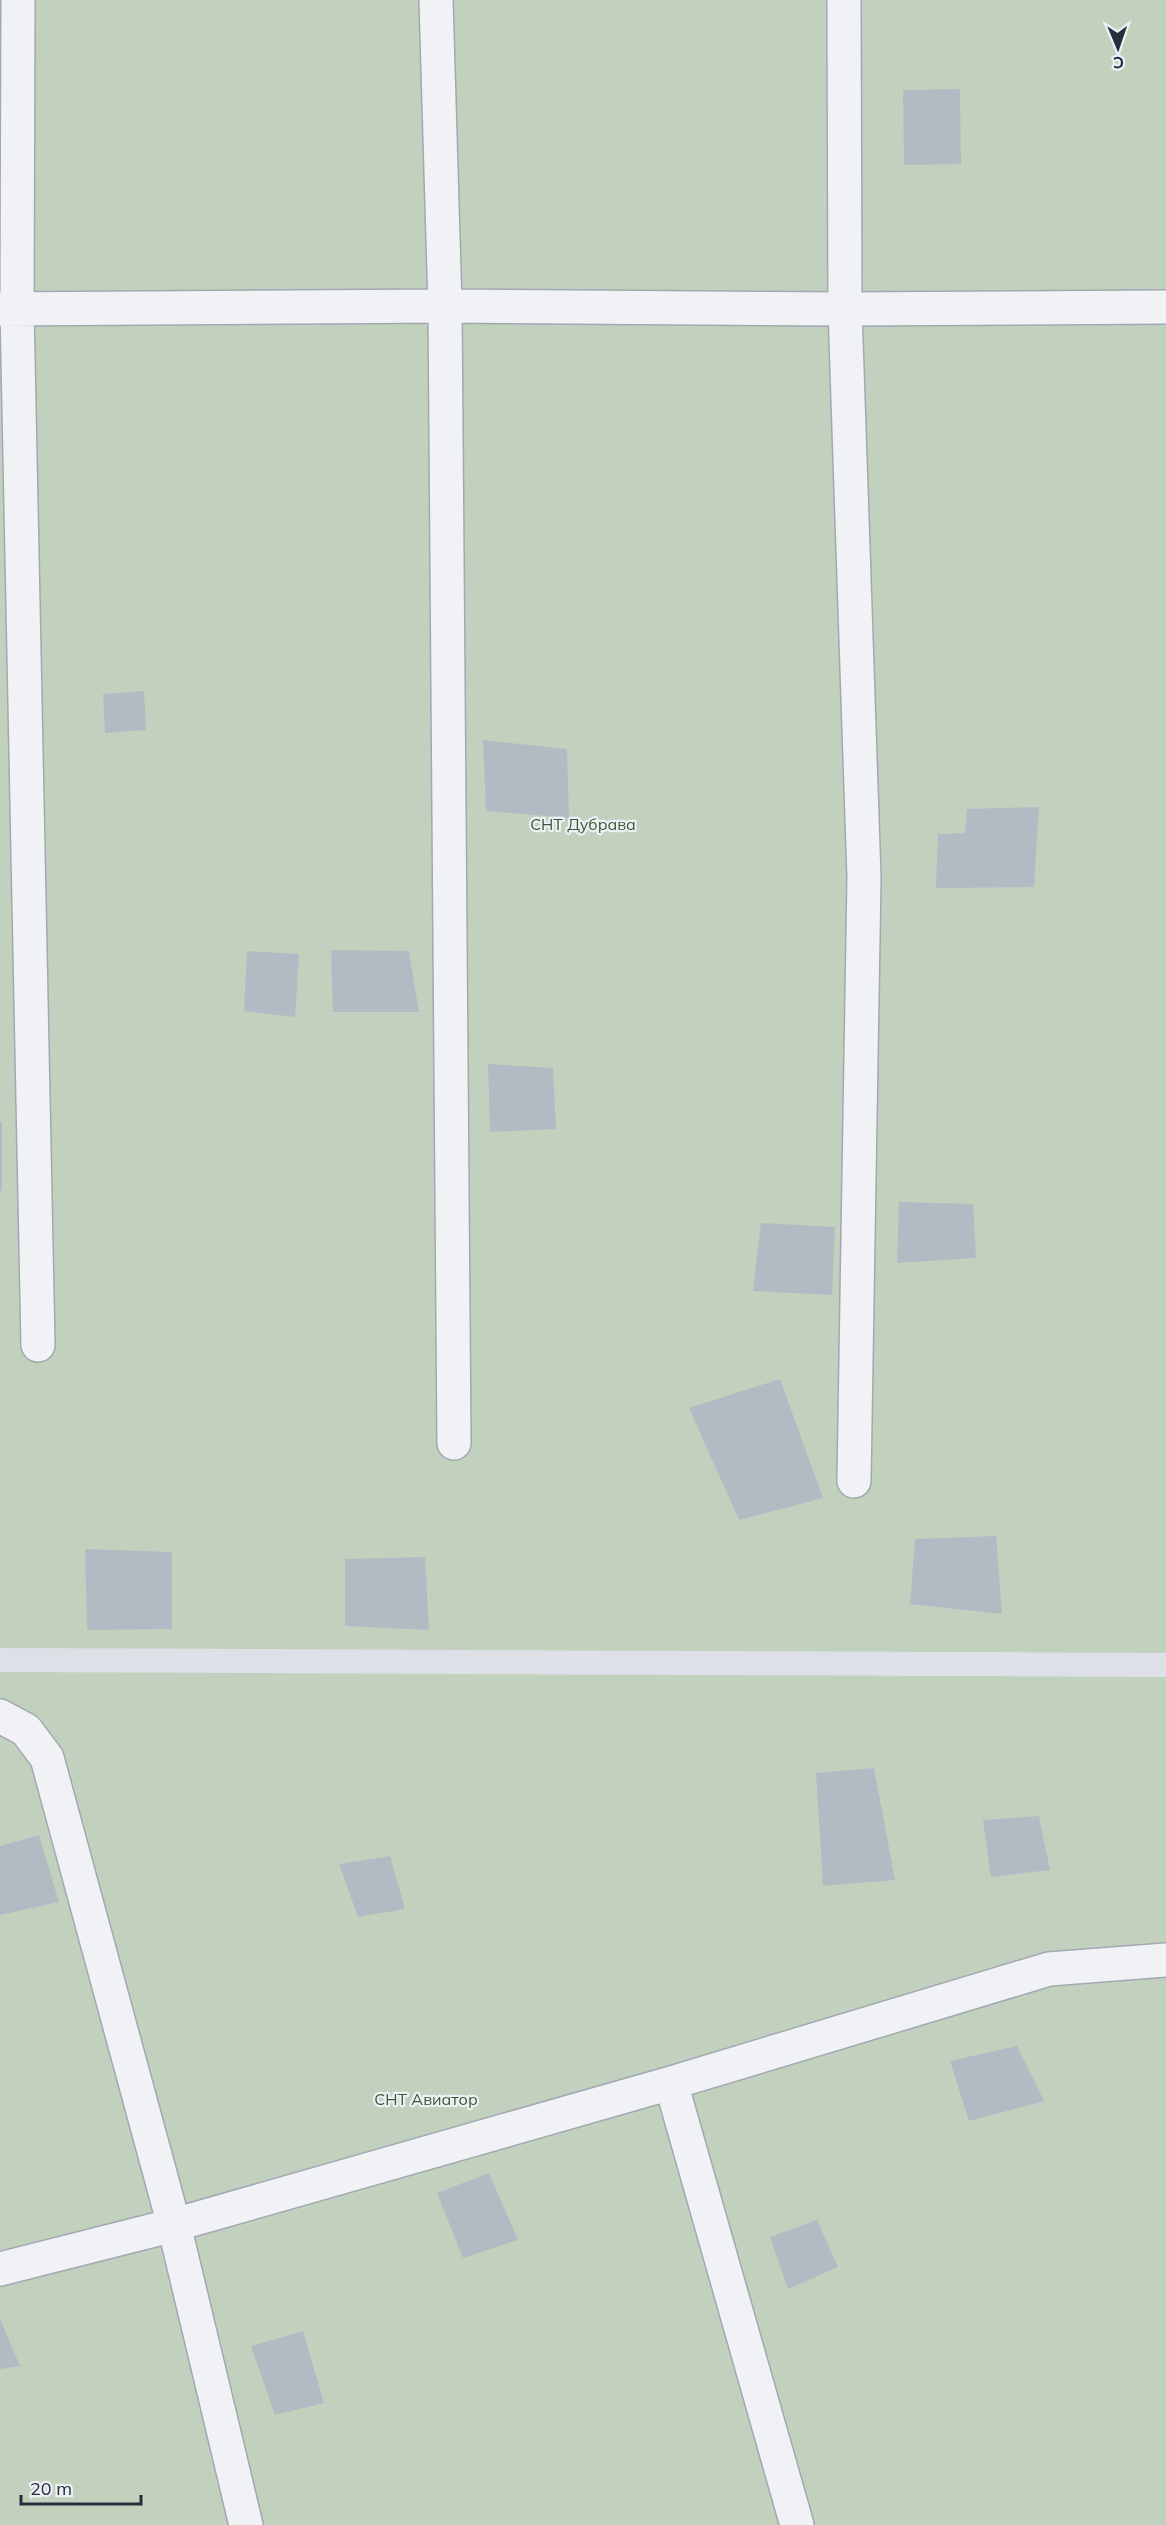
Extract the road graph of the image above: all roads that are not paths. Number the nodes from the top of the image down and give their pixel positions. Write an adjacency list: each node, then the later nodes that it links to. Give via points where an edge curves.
1 (18, 0): 6 (street)
2 (436, 0): 4 (street)
3 (844, 0): 7 (street)
4 (445, 306): 6 (street); 7 (street); 9 (street)
5 (1166, 307): 7 (street)
6 (8, 308): 8 (street)
7 (845, 309): 10 (street, via 864,877)
8 (38, 1345)
9 (454, 1443)
10 (854, 1481)
11 (0, 1716): 14 (street, via 26,1730 47,1758)
12 (1166, 1960): 13 (street, via 1049,1969)
13 (670, 2083): 14 (street); 17 (street)
14 (174, 2225): 15 (street); 16 (street)
15 (0, 2270)
16 (246, 2525)
17 (797, 2525)

